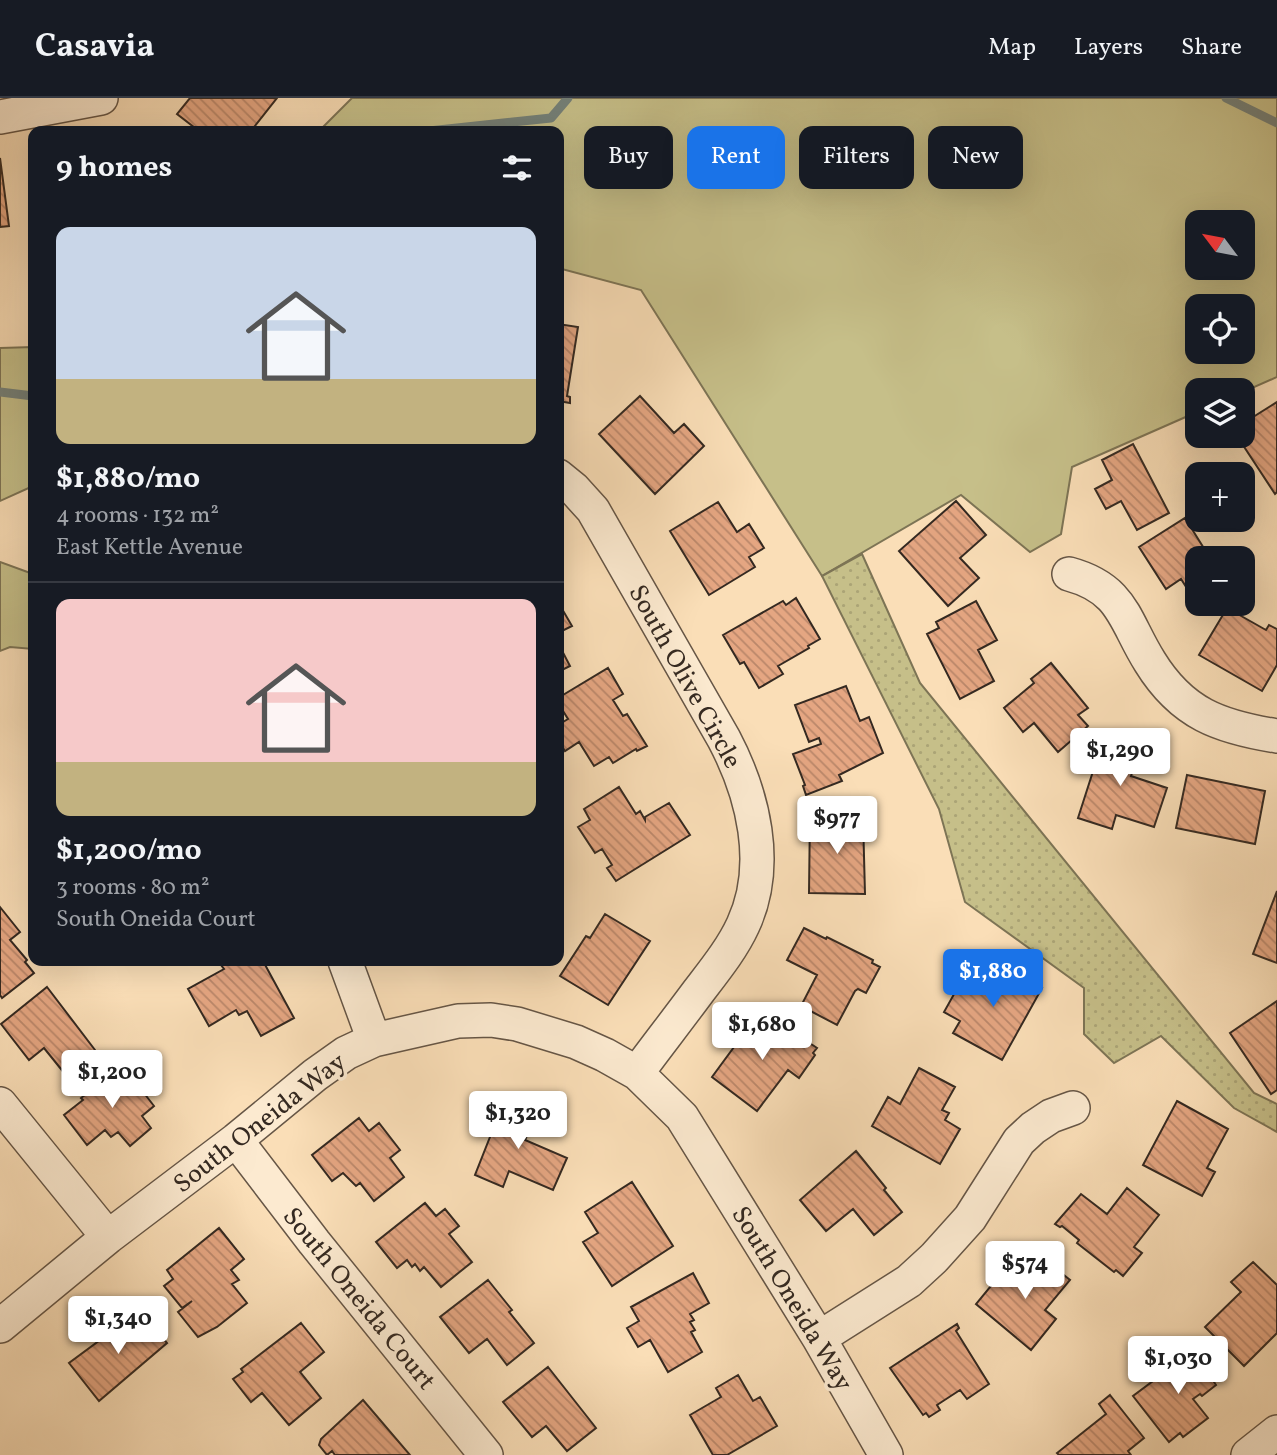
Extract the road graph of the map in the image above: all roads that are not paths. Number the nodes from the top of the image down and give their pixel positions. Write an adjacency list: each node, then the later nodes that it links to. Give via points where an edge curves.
1 (101, 98): 2 (street)
2 (0, 117)
3 (564, 481): 8 (street, South Olive Circle, via 593,510 724,740 741,771 755,826 757,860 744,924 725,957)
4 (1069, 574): 5 (street, via 1099,587 1119,603 1150,663 1186,703 1223,725)
5 (1277, 736)
6 (347, 966): 7 (street)
7 (374, 1040): 8 (street, South Oneida Way, via 458,1021 491,1020 576,1041); 11 (street, South Oneida Way, via 314,1075)
8 (637, 1073): 14 (street, South Oneida Way, via 682,1117)
9 (0, 1104): 12 (street)
10 (1073, 1108): 14 (street, via 1051,1116 1019,1142 970,1218 909,1281)
11 (236, 1140): 12 (street, South Oneida Way); 16 (street, South Oneida Court)
12 (108, 1237): 13 (street, South Oneida Way)
13 (0, 1326)
14 (819, 1338): 17 (street, South Oneida Way)
15 (1277, 1432): 18 (street)
16 (486, 1455)
17 (886, 1455)
18 (1248, 1455)

